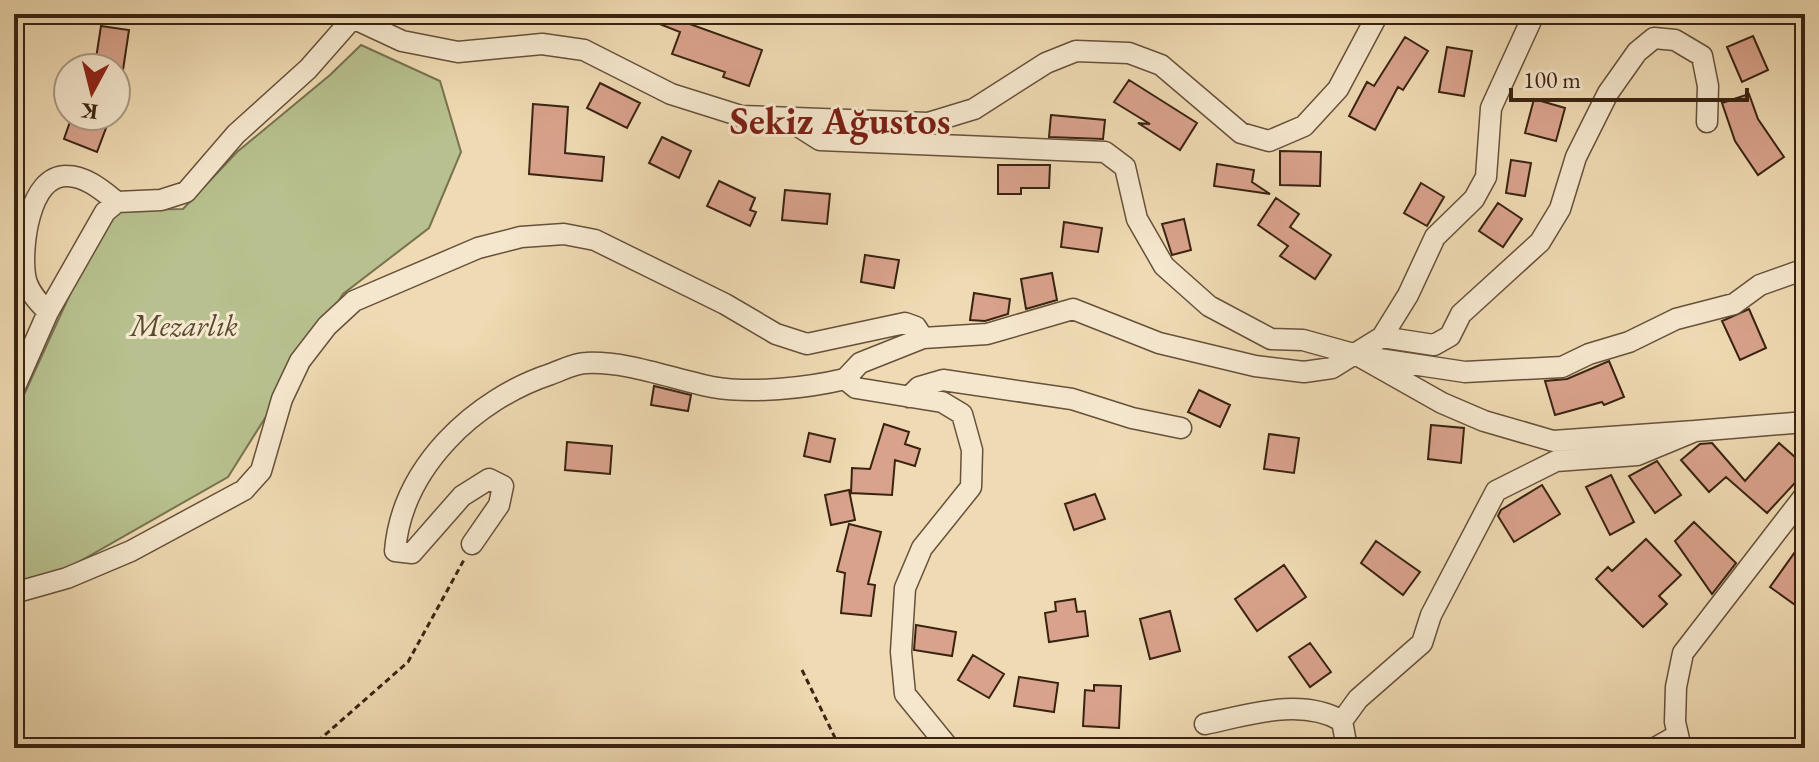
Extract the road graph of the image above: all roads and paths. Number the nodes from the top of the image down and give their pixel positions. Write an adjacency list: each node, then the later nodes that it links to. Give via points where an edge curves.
1 (1378, 14): 4 (street, via 1338,89 1304,126 1269,141 1241,133 1161,65 1129,53 1076,51 1046,63 974,109 928,123)
2 (1534, 14): 9 (street, via 1491,108 1486,177 1474,199 1435,237)
3 (348, 16): 4 (street, via 402,41 458,52 542,44 584,50 671,94 741,116); 6 (street, via 308,69 236,134 186,192 161,200)
4 (784, 117): 11 (street, via 820,140 1105,152 1125,167 1137,219 1164,266 1209,306 1271,339 1303,340)
5 (1707, 122): 9 (street, via 1702,56 1675,40 1654,38 1637,52 1608,93 1576,157 1560,209 1540,242 1461,314 1450,336 1434,345)
6 (117, 202): 8 (street, via 90,234); 8 (street, via 66,175 39,191 31,206 25,274)
7 (1805, 269): 11 (street, via 1760,285 1734,304 1676,319 1562,367 1465,372)
8 (48, 312): 13 (street)
9 (1382, 337): 11 (street)
10 (923, 338): 11 (street, via 987,334 1073,309 1159,343 1255,366 1304,372 1332,368); 12 (street, via 860,363); 20 (street, via 905,323 807,344 776,334 725,304 580,236 534,234 478,248 354,301 327,326 290,380 261,471 244,490 131,551)
11 (1357, 355): 17 (street, via 1442,403 1553,441)
12 (845, 379): 14 (street, via 856,388); 19 (street, via 808,387 716,388 585,362 516,386 459,426 426,467 397,528 395,551 412,553 462,496 489,479 503,486 499,505)
13 (14, 389)
14 (909, 397): 16 (street, via 919,387 943,380 1072,399); 27 (street, via 942,402 962,414 972,450 971,487 922,548 905,588 905,694)
15 (1805, 422): 17 (street)
16 (1181, 428)
17 (1695, 431): 22 (street, via 1637,455 1556,461 1496,491 1431,615 1422,643 1358,699)
18 (1805, 495): 24 (street, via 1683,653 1676,687)
19 (472, 544): 25 (path, via 408,662)
20 (14, 593)
21 (802, 670): 26 (path)
22 (1342, 721): 23 (street, via 1304,709); 28 (street)
23 (1205, 724)
24 (1680, 742): 29 (street)
25 (310, 748)
26 (840, 748)
27 (949, 748)
28 (1347, 748)
29 (1655, 748)

